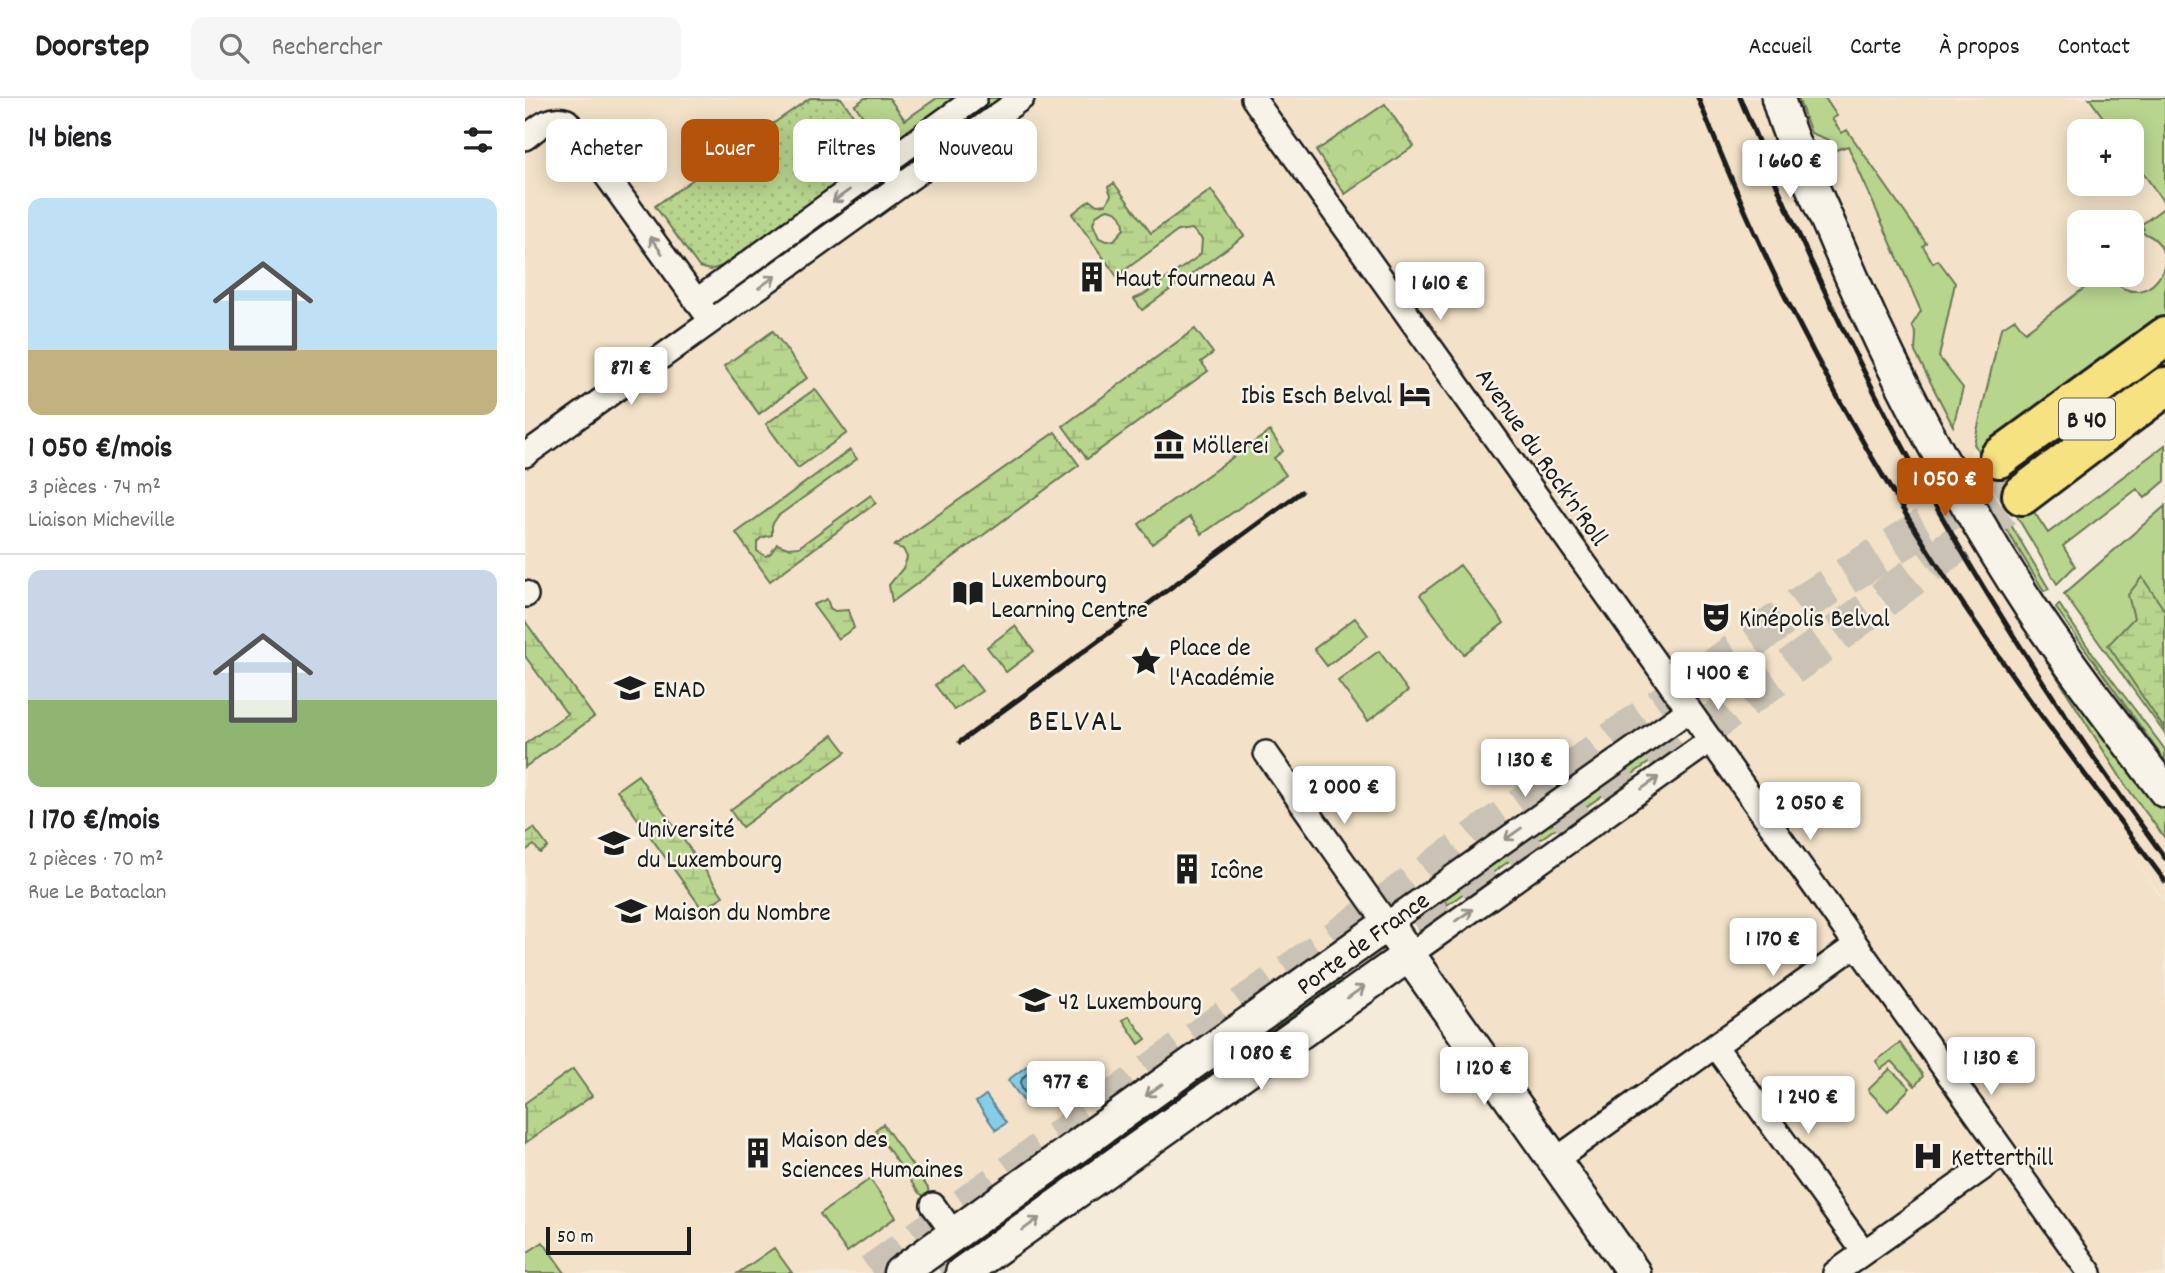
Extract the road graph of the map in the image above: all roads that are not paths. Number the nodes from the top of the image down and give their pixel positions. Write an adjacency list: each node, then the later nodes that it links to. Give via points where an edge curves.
1 (975, 98): 6 (street, one-way to 6)
2 (1022, 98): 7 (street, one-way to 2)
3 (1254, 98): 14 (street, Avenue du Rock'n'Roll)
4 (1778, 98): 17 (main road, via 1855,287 1920,422 2018,588)
5 (525, 138): 6 (street, one-way to 5, via 567,121 548,121)
6 (696, 301): 7 (street)
7 (711, 323): 12 (street)
8 (2165, 337): 13 (highway, B 40)
9 (2165, 363): 13 (highway, B 40)
10 (2165, 387): 13 (highway, B 40)
11 (2165, 418): 13 (highway, B 40)
12 (525, 455)
13 (2016, 485)
14 (1689, 710): 15 (street, Avenue du Rock'n'Roll); 18 (street, Porte de France, one-way to 18)
15 (1711, 740): 19 (street, Avenue du Rock'n'Roll); 20 (street, Porte de France, one-way to 15)
16 (1266, 754): 18 (street)
17 (2165, 791)
18 (1387, 924): 20 (main road); 25 (main road, Porte de France, one-way to 25)
19 (1856, 945): 21 (street); 22 (street, Avenue du Rock'n'Roll)
20 (1409, 955): 23 (main road); 27 (main road, Porte de France, one-way to 20)
21 (1715, 1046): 23 (street); 26 (street)
22 (2004, 1153): 26 (street); 31 (street, Avenue du Rock'n'Roll)
23 (1554, 1161): 29 (main road)
24 (933, 1205): 25 (street)
25 (954, 1234): 27 (main road); 28 (main road, Porte de France)
26 (1864, 1252): 30 (street)
27 (973, 1270)
28 (900, 1273)
29 (1634, 1273)
30 (1835, 1273)
31 (2090, 1273)

